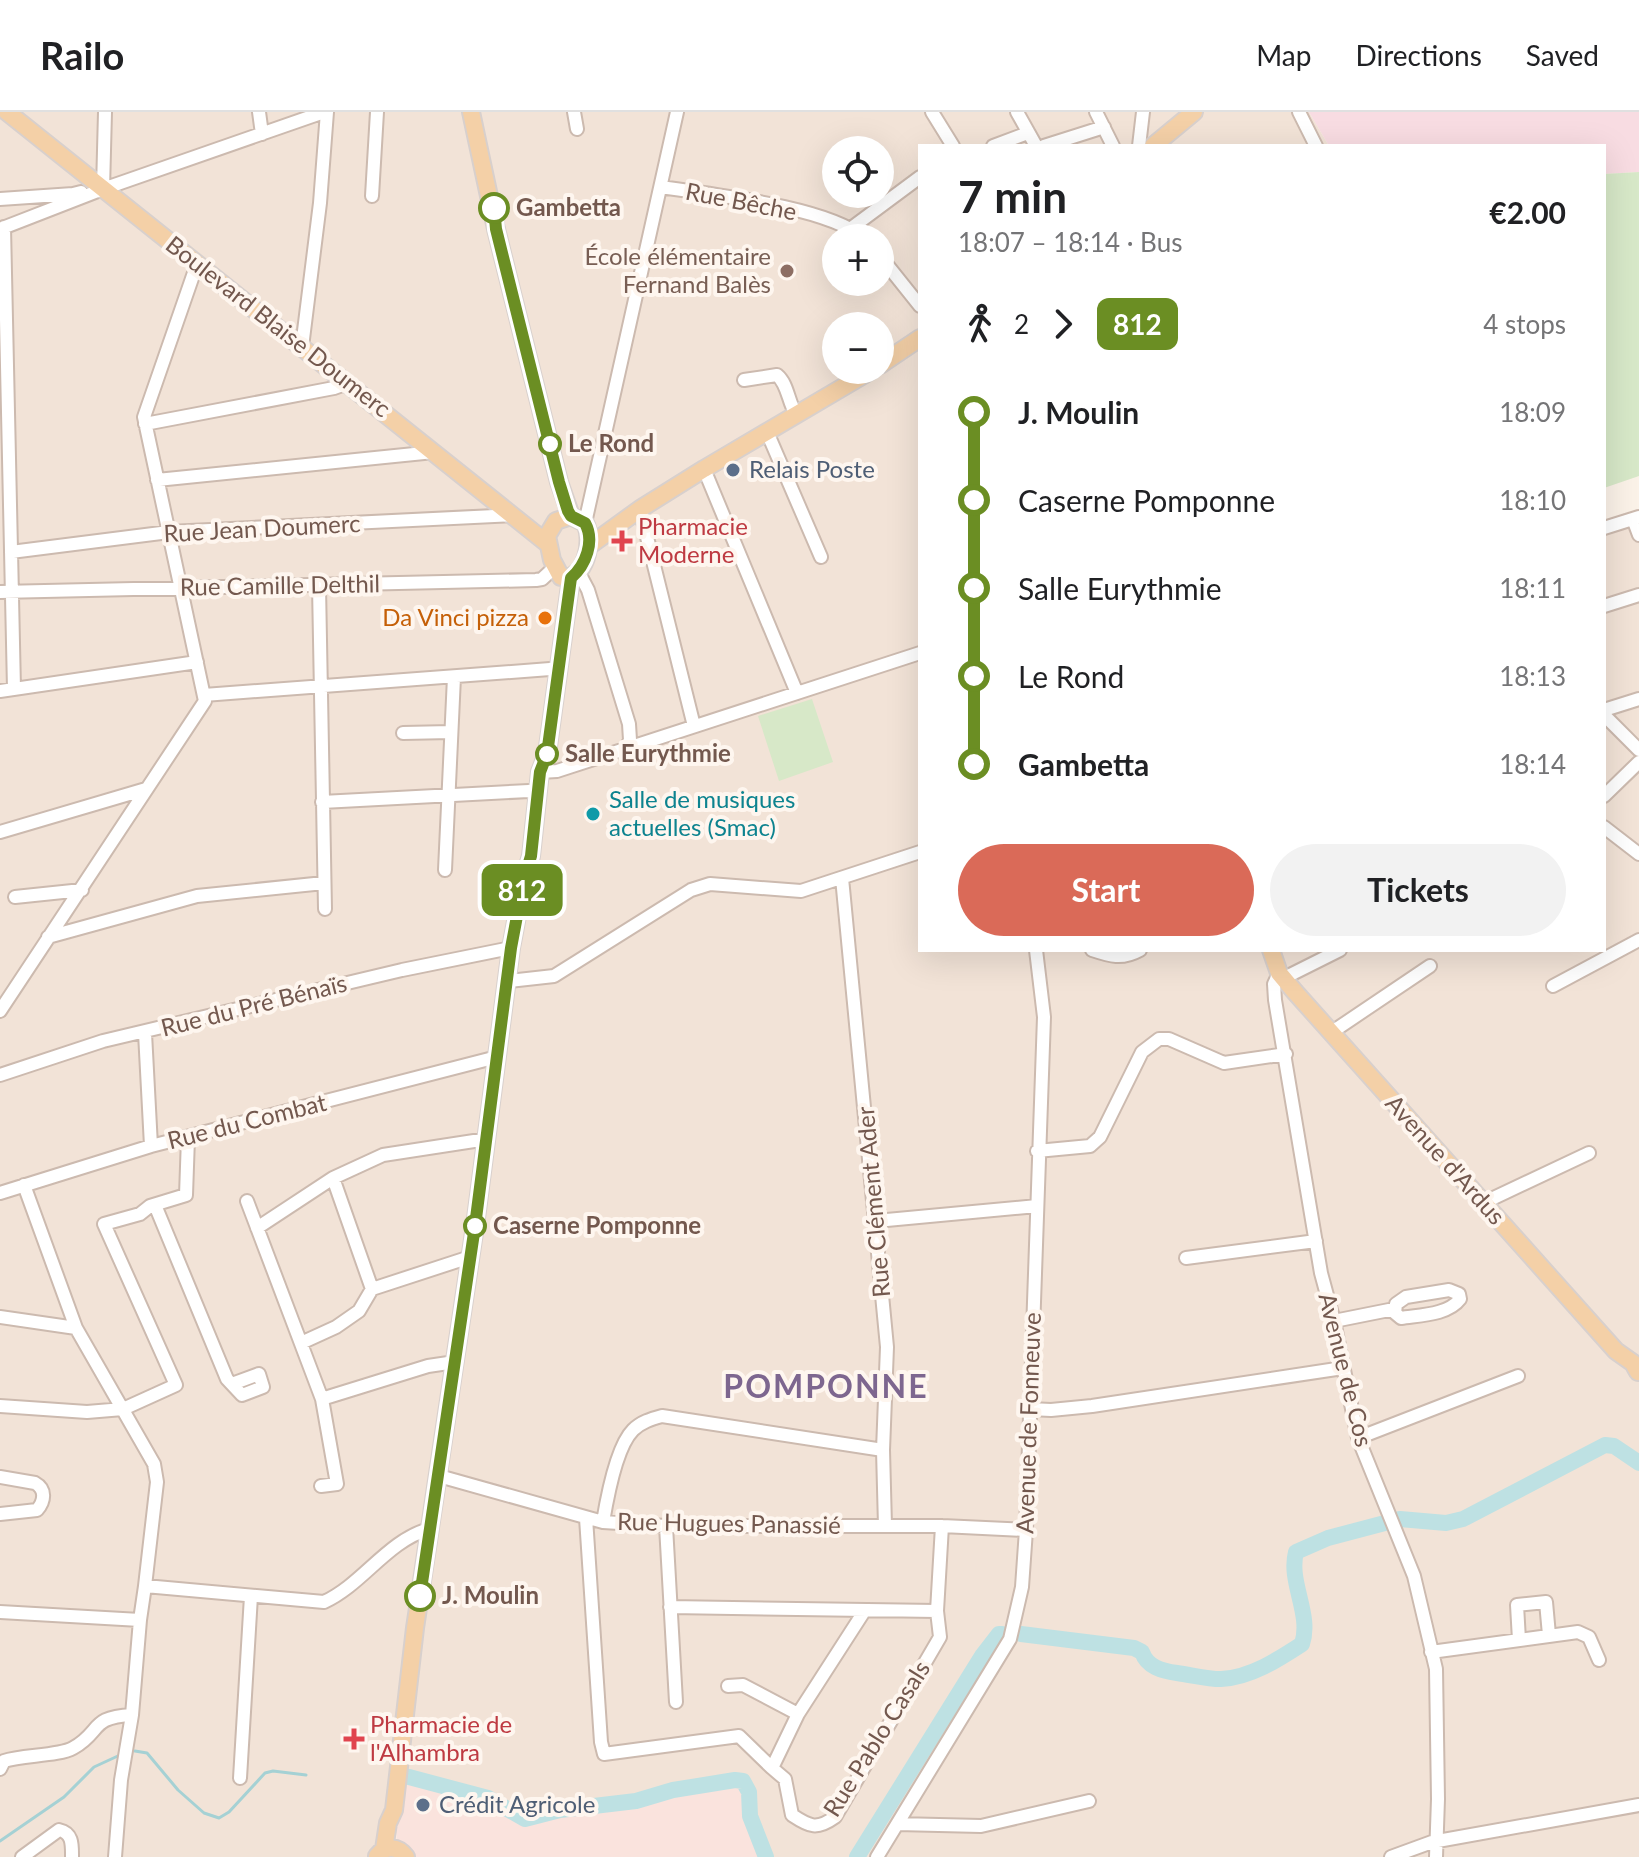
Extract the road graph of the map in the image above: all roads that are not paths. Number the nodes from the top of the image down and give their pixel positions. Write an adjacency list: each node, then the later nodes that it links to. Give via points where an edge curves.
1 (7, 112): 28 (main road, Boulevard Blaise Doumerc)
2 (105, 112): 28 (street)
3 (259, 112): 18 (street)
4 (326, 112): 18 (street); 41 (street)
5 (377, 112): 30 (street)
6 (471, 112): 55 (main road, via 559,482 555,491)
7 (574, 112): 16 (street)
8 (677, 112): 29 (street)
9 (932, 112): 19 (street)
10 (1017, 112): 17 (street)
11 (1096, 112): 15 (street)
12 (1143, 112): 24 (street)
13 (1194, 112): 25 (main road)
14 (1299, 112): 26 (street)
15 (1104, 127): 22 (street); 23 (street)
16 (577, 129)
17 (1028, 133): 20 (street); 21 (street)
18 (262, 134): 28 (street)
19 (952, 144)
20 (998, 144)
21 (1035, 144)
22 (1050, 144)
23 (1112, 144)
24 (1139, 144)
25 (1155, 144)
26 (1315, 144)
27 (918, 178): 35 (street)
28 (94, 185): 31 (street); 33 (street); 37 (main road, Boulevard Blaise Doumerc)
29 (661, 187): 34 (street, Rue Bêche, via 780,207); 55 (street)
30 (372, 196)
31 (43, 197): 32 (street); 33 (street, via 49,202)
32 (0, 199)
33 (46, 211): 36 (street)
34 (834, 224)
35 (857, 224)
36 (2, 228): 61 (street)
37 (197, 264): 41 (main road, Boulevard Blaise Doumerc); 47 (street)
38 (894, 274): 39 (street)
39 (918, 304)
40 (918, 339): 42 (main road)
41 (302, 347): 44 (main road, Boulevard Blaise Doumerc)
42 (894, 356)
43 (744, 380): 46 (street, via 777,375)
44 (348, 383): 47 (street); 49 (main road, Boulevard Blaise Doumerc)
45 (848, 384): 46 (main road)
46 (796, 414): 48 (main road)
47 (145, 424): 51 (street)
48 (767, 432): 50 (main road); 62 (street)
49 (434, 452): 51 (street); 53 (main road, Boulevard Blaise Doumerc)
50 (704, 469): 52 (main road); 76 (street)
51 (157, 480): 57 (street)
52 (634, 514): 55 (main road); 60 (main road); 82 (street)
53 (513, 515): 57 (street, Rue Jean Doumerc); 59 (main road, Boulevard Blaise Doumerc)
54 (1636, 518): 56 (street); 58 (street)
55 (575, 522): 59 (main road, via 549,530); 60 (main road)
56 (1606, 527)
57 (169, 532): 61 (street, Rue Jean Doumerc); 65 (street)
58 (1639, 535)
59 (548, 544): 63 (main road)
60 (589, 546): 63 (main road)
61 (11, 552): 66 (street)
62 (821, 557)
63 (566, 573): 64 (street, Rue Camille Delthil, via 536,580); 71 (main road); 81 (street, via 590,594); 89 (main road, via 547,754)
64 (319, 586): 65 (street, Rue Camille Delthil); 73 (street)
65 (180, 588): 66 (street, Rue Camille Delthil); 70 (street)
66 (6, 592): 74 (street)
67 (1639, 595): 68 (street)
68 (1606, 605)
69 (918, 654): 76 (street)
70 (197, 662): 74 (street); 77 (street)
71 (550, 669): 72 (street); 91 (main road)
72 (454, 677): 73 (street); 83 (street)
73 (320, 687): 77 (street); 94 (street)
74 (14, 689): 75 (street)
75 (0, 691)
76 (797, 693): 82 (street)
77 (204, 695): 90 (street, via 205,701)
78 (1639, 699): 79 (street)
79 (1606, 712)
80 (1606, 715): 87 (street)
81 (629, 724): 85 (street); 86 (street)
82 (694, 726): 85 (street)
83 (451, 732): 84 (street); 93 (street)
84 (403, 733)
85 (647, 742): 86 (street)
86 (626, 748): 89 (street)
87 (1639, 750)
88 (1639, 762): 92 (street)
89 (540, 772): 91 (main road)
90 (146, 789): 96 (street); 102 (street)
91 (534, 794): 93 (street); 107 (main road)
92 (1606, 794)
93 (448, 795): 94 (street); 99 (street)
94 (322, 802): 101 (street)
95 (1606, 829): 98 (street)
96 (0, 832)
97 (918, 853): 100 (street)
98 (1639, 854)
99 (445, 870)
100 (842, 878): 115 (street, via 801,891 710,884 691,890 554,976); 135 (street, Rue Clément Ader)
101 (324, 883): 104 (street); 105 (street, via 197,896)
102 (82, 890): 103 (street); 105 (street)
103 (15, 897)
104 (325, 909)
105 (48, 937): 117 (street)
106 (1639, 940): 116 (street)
107 (511, 948): 115 (main road); 119 (street, Rue du Pré Bénaïs)
108 (1036, 952): 126 (street, Avenue de Fonneuve, via 1044,1017)
109 (1098, 952): 110 (street, via 1114,958)
110 (1136, 952)
111 (1272, 952): 114 (main road)
112 (1336, 952): 114 (street)
113 (1430, 966): 118 (street)
114 (1282, 976): 118 (main road, Avenue d'Ardus); 120 (street, Avenue de Cos, via 1274,984)
115 (509, 981): 121 (main road)
116 (1553, 986)
117 (0, 1011)
118 (1332, 1032): 132 (main road, Avenue d'Ardus)
119 (145, 1033): 122 (street, Rue du Pré Bénaïs, via 103,1041); 125 (street)
120 (1286, 1054): 126 (street, via 1224,1063 1159,1039 1142,1052 1100,1137 1090,1146); 137 (street, Avenue de Cos)
121 (497, 1057): 123 (street, Rue du Combat); 124 (main road)
122 (0, 1075)
123 (188, 1138): 125 (street, Rue du Combat); 133 (street, via 186,1195)
124 (487, 1141): 128 (street, via 383,1155); 138 (main road)
125 (151, 1146): 129 (street, Rue du Combat)
126 (1037, 1151): 134 (street, Avenue de Fonneuve)
127 (1589, 1153): 132 (street)
128 (333, 1178): 136 (street); 140 (street)
129 (24, 1185): 130 (street, Rue du Combat); 144 (street)
130 (0, 1193)
131 (247, 1201): 136 (street)
132 (1483, 1203): 146 (main road, Avenue d'Ardus)
133 (155, 1205): 153 (street); 156 (street, via 104,1224 176,1385)
134 (1037, 1206): 135 (street); 157 (street, Avenue de Fonneuve)
135 (876, 1221): 159 (street, Rue Clément Ader, via 887,1347)
136 (257, 1228): 145 (street)
137 (1316, 1241): 139 (street); 143 (street, Avenue de Cos)
138 (470, 1257): 140 (street); 149 (main road)
139 (1186, 1258)
140 (372, 1289): 145 (street, via 359,1311)
141 (1394, 1309): 141 (street, via 1401,1318 1439,1312 1460,1299 1449,1290 1406,1297); 143 (street)
142 (0, 1317): 144 (street)
143 (1334, 1321): 150 (street, Avenue de Cos)
144 (76, 1328): 156 (street)
145 (301, 1343): 154 (street)
146 (1614, 1346): 147 (main road); 151 (main road, Avenue d'Ardus)
147 (1639, 1353)
148 (1639, 1361): 151 (main road)
149 (455, 1362): 154 (street); 160 (main road)
150 (1343, 1368): 157 (street, via 1092,1406); 158 (street, Avenue de Cos)
151 (1639, 1373)
152 (1518, 1376): 158 (street)
153 (232, 1384)
154 (325, 1398): 162 (street, via 337,1484)
155 (0, 1406): 156 (street)
156 (123, 1409): 171 (street, via 154,1464 157,1482)
157 (1030, 1409): 170 (street, Avenue de Fonneuve)
158 (1358, 1438): 180 (street, Avenue de Cos, via 1414,1576)
159 (883, 1450): 165 (street, via 662,1416 632,1431 621,1450); 167 (street, Rue Clément Ader)
160 (439, 1476): 164 (street, Rue Hugues Panassié); 169 (main road)
161 (0, 1477): 163 (street, via 35,1483 43,1495 37,1510)
162 (321, 1486)
163 (0, 1514)
164 (586, 1518): 165 (street, Rue Hugues Panassié); 186 (street, via 604,1754 739,1736)
165 (603, 1522): 166 (street, Rue Hugues Panassié)
166 (666, 1526): 167 (street, Rue Hugues Panassié); 173 (street)
167 (885, 1526): 168 (street, Rue Hugues Panassié)
168 (942, 1526): 170 (street, Rue Hugues Panassié); 175 (street, Rue Pablo Casals)
169 (429, 1529): 172 (street, via 396,1546 324,1602); 193 (main road, via 394,1810 388,1823)
170 (1026, 1530): 191 (street, Avenue de Fonneuve, via 1022,1587 1010,1639)
171 (145, 1586): 172 (street); 177 (street)
172 (251, 1596): 188 (street)
173 (670, 1607): 174 (street); 183 (street)
174 (865, 1610): 175 (street); 184 (street)
175 (937, 1611): 186 (street, Rue Pablo Casals, via 940,1637 835,1817 820,1827 792,1815 785,1779)
176 (0, 1612): 177 (street)
177 (140, 1620): 185 (street)
178 (1549, 1635): 179 (street); 179 (street, via 1546,1602 1517,1605); 181 (street, via 1578,1632 1589,1637)
179 (1519, 1640): 180 (street)
180 (1431, 1652): 192 (street, Avenue de Cos, via 1436,1669)
181 (1599, 1660)
182 (728, 1686): 184 (street, via 743,1685)
183 (676, 1702)
184 (798, 1714): 186 (street)
185 (132, 1715): 187 (street, via 105,1719 72,1748 14,1758); 196 (street)
186 (772, 1768)
187 (0, 1769)
188 (240, 1778)
189 (1089, 1801): 191 (street, via 981,1826)
190 (1639, 1805): 192 (street)
191 (897, 1824): 197 (street, Avenue de Fonneuve)
192 (1436, 1841): 198 (street); 199 (street, Avenue de Cos)
193 (390, 1853)
194 (22, 1857): 195 (street, via 59,1830 70,1838)
195 (72, 1857)
196 (115, 1857)
197 (877, 1857)
198 (1391, 1857)
199 (1436, 1857)

